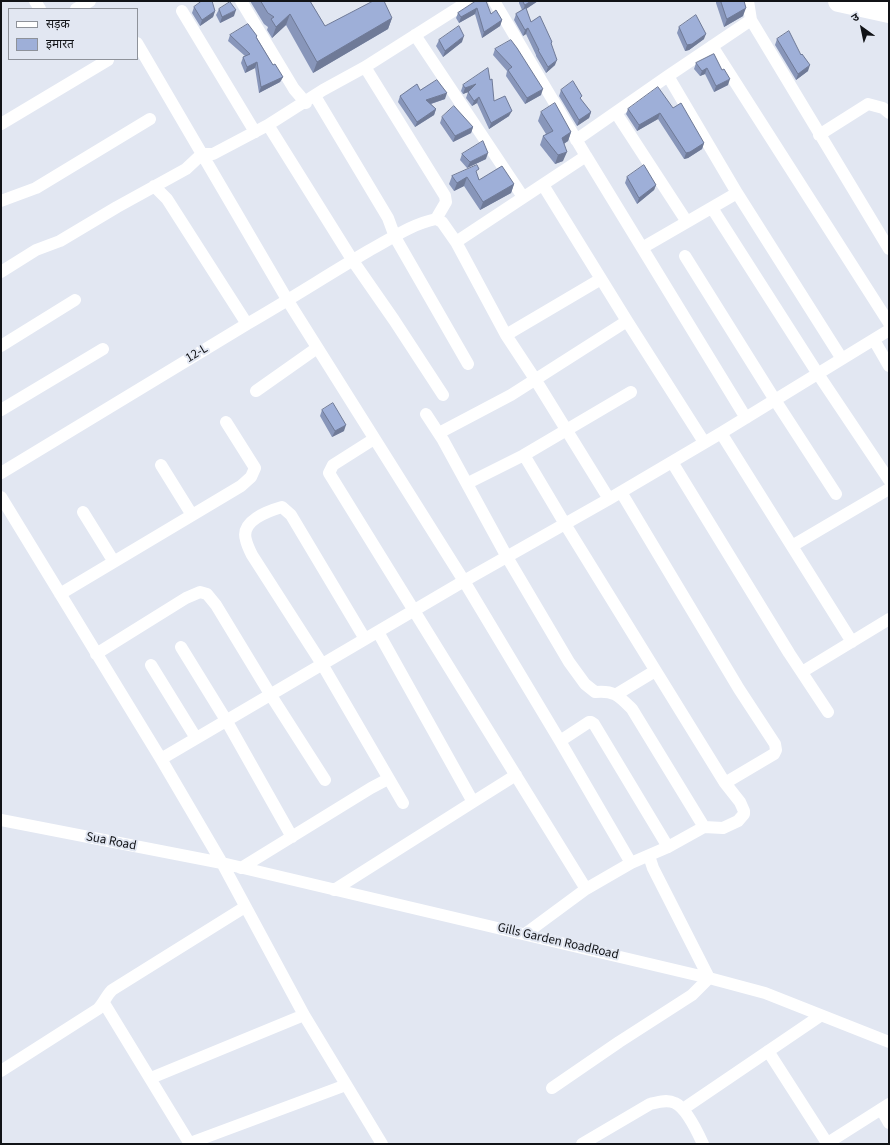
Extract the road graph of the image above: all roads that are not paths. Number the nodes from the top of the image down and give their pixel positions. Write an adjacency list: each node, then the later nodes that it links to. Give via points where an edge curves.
1 (90, 1): 7 (street)
2 (241, 1): 17 (street, via 294,89)
3 (469, 1): 11 (street)
4 (494, 1): 25 (street)
5 (748, 1): 10 (street)
6 (839, 1): 9 (highway)
7 (78, 8)
8 (182, 11): 23 (street)
9 (889, 12)
10 (751, 20): 13 (street); 24 (street)
11 (415, 35): 15 (street); 31 (street)
12 (138, 45): 26 (street)
13 (712, 46): 16 (street); 47 (street)
14 (108, 60): 21 (street)
15 (365, 67): 17 (street); 34 (street, via 445,196 446,202)
16 (668, 76): 18 (street); 30 (street)
17 (310, 99): 22 (street); 36 (street, via 388,218)
18 (616, 112): 25 (street); 35 (street)
19 (889, 114): 24 (street, via 883,108 868,104)
20 (150, 119): 32 (street, via 36,188)
21 (1, 124)
22 (268, 125): 23 (street); 41 (street)
23 (255, 132): 26 (street, via 213,154)
24 (819, 134): 39 (street)
25 (576, 140): 27 (street)
26 (202, 154): 29 (street, via 186,169); 45 (street)
27 (586, 156): 28 (street); 38 (street)
28 (543, 185): 31 (street); 43 (street)
29 (154, 186): 42 (street, via 60,241 36,250); 48 (street, via 167,199)
30 (737, 194): 33 (street); 55 (street)
31 (523, 197): 37 (street)
32 (1, 201)
33 (712, 208): 35 (street); 58 (street)
34 (436, 219): 36 (street, 12-L, via 417,225); 37 (street, via 442,222)
35 (687, 222): 38 (street)
36 (395, 237): 41 (street, 12-L); 56 (street)
37 (456, 242): 50 (street)
38 (642, 248): 66 (street)
39 (889, 249)
40 (685, 256): 63 (street)
41 (353, 261): 45 (street, 12-L); 62 (street)
42 (1, 272)
43 (601, 279): 46 (street); 50 (street)
44 (75, 300): 52 (street)
45 (288, 301): 48 (street, 12-L); 53 (street)
46 (627, 321): 59 (street); 72 (street)
47 (889, 323)
48 (247, 324): 76 (street, 12-L)
49 (889, 330): 51 (street)
50 (506, 335): 59 (street)
51 (874, 340): 55 (street); 57 (street)
52 (1, 346)
53 (317, 348): 60 (street); 71 (street)
54 (104, 349): 64 (street)
55 (842, 359): 58 (street)
56 (468, 364)
57 (889, 366)
58 (818, 374): 63 (street); 77 (street)
59 (536, 379): 68 (street); 69 (street)
60 (256, 391)
61 (631, 392): 68 (street)
62 (443, 395)
63 (775, 400): 66 (street); 81 (street)
64 (1, 410)
65 (426, 414): 69 (street)
66 (746, 418): 70 (street)
67 (226, 422): 85 (street, via 255,468 251,477 241,486)
68 (566, 430): 73 (street); 82 (street)
69 (439, 433): 78 (street)
70 (722, 433): 72 (street); 87 (street)
71 (374, 438): 90 (street); 92 (street, via 333,465 329,473)
72 (704, 442): 74 (street)
73 (524, 455): 78 (street); 86 (street)
74 (672, 462): 80 (street); 102 (street)
75 (161, 465): 85 (street)
76 (1, 473)
77 (889, 480)
78 (468, 483): 88 (street)
79 (889, 489): 87 (street)
80 (621, 492): 82 (street); 113 (street, via 739,689 775,744 774,754)
81 (836, 494)
82 (609, 499): 86 (street)
83 (3, 505): 91 (street)
84 (83, 512): 89 (street)
85 (192, 515): 89 (street)
86 (565, 524): 88 (street); 101 (street)
87 (792, 546): 96 (street)
88 (508, 557): 90 (street); 104 (street, via 569,662 585,684 595,692)
89 (114, 562): 91 (street)
90 (464, 581): 92 (street); 108 (street)
91 (60, 594): 98 (street)
92 (414, 611): 94 (street); 110 (street)
93 (889, 619): 96 (street)
94 (378, 632): 95 (street); 114 (street)
95 (365, 639): 99 (street); 99 (street, via 291,515 282,507 271,510 246,528 245,539 252,555)
96 (852, 642): 102 (street)
97 (181, 647): 106 (street)
98 (96, 654): 103 (street, via 186,598 200,592 207,594 216,605); 109 (street)
99 (322, 664): 103 (street); 111 (street)
100 (151, 665): 107 (street)
101 (655, 671): 104 (street); 113 (street)
102 (802, 672): 105 (street)
103 (270, 694): 106 (street); 112 (street)
104 (617, 694): 117 (street, via 632,709)
105 (828, 712)
106 (226, 720): 107 (street); 118 (street)
107 (196, 738): 109 (street)
108 (560, 741): 119 (street, via 589,722 594,724); 122 (street)
109 (161, 759): 121 (street)
110 (516, 776): 114 (street); 124 (street)
111 (388, 779): 115 (street); 118 (street)
112 (325, 780)
113 (725, 783): 117 (street, via 740,802 744,814 738,821 723,828)
114 (473, 802): 125 (street)
115 (403, 803)
116 (1, 820): 121 (street, Sua Road)
117 (704, 827): 119 (street)
118 (292, 837): 123 (street)
119 (668, 847): 120 (street)
120 (648, 856): 122 (street); 128 (street)
121 (222, 863): 123 (street, Gills Garden RoadRoad); 126 (street)
122 (631, 863): 124 (street)
123 (241, 868): 125 (street, Gills Garden RoadRoad)
124 (586, 889): 127 (street)
125 (334, 890): 127 (street, Gills Garden RoadRoad)
126 (245, 907): 129 (street, via 112,990); 130 (street)
127 (525, 934): 128 (street, Gills Garden RoadRoad)
128 (709, 978): 131 (street, Gills Garden RoadRoad, via 765,993); 137 (street, via 692,995)
129 (104, 1002): 134 (street); 135 (street)
130 (304, 1015): 135 (street); 136 (street)
131 (820, 1016): 132 (street, Gills Garden RoadRoad); 133 (street)
132 (889, 1042)
133 (768, 1051): 139 (street); 142 (street)
134 (1, 1071)
135 (151, 1078): 143 (street)
136 (346, 1085): 143 (street); 144 (street)
137 (552, 1088)
138 (885, 1106): 140 (street); 141 (street)
139 (683, 1109): 145 (street, via 669,1102 650,1104); 146 (street)
140 (889, 1123)
141 (842, 1140): 142 (street)
142 (826, 1143)
143 (190, 1144)
144 (382, 1144)
145 (582, 1144)
146 (703, 1144)

